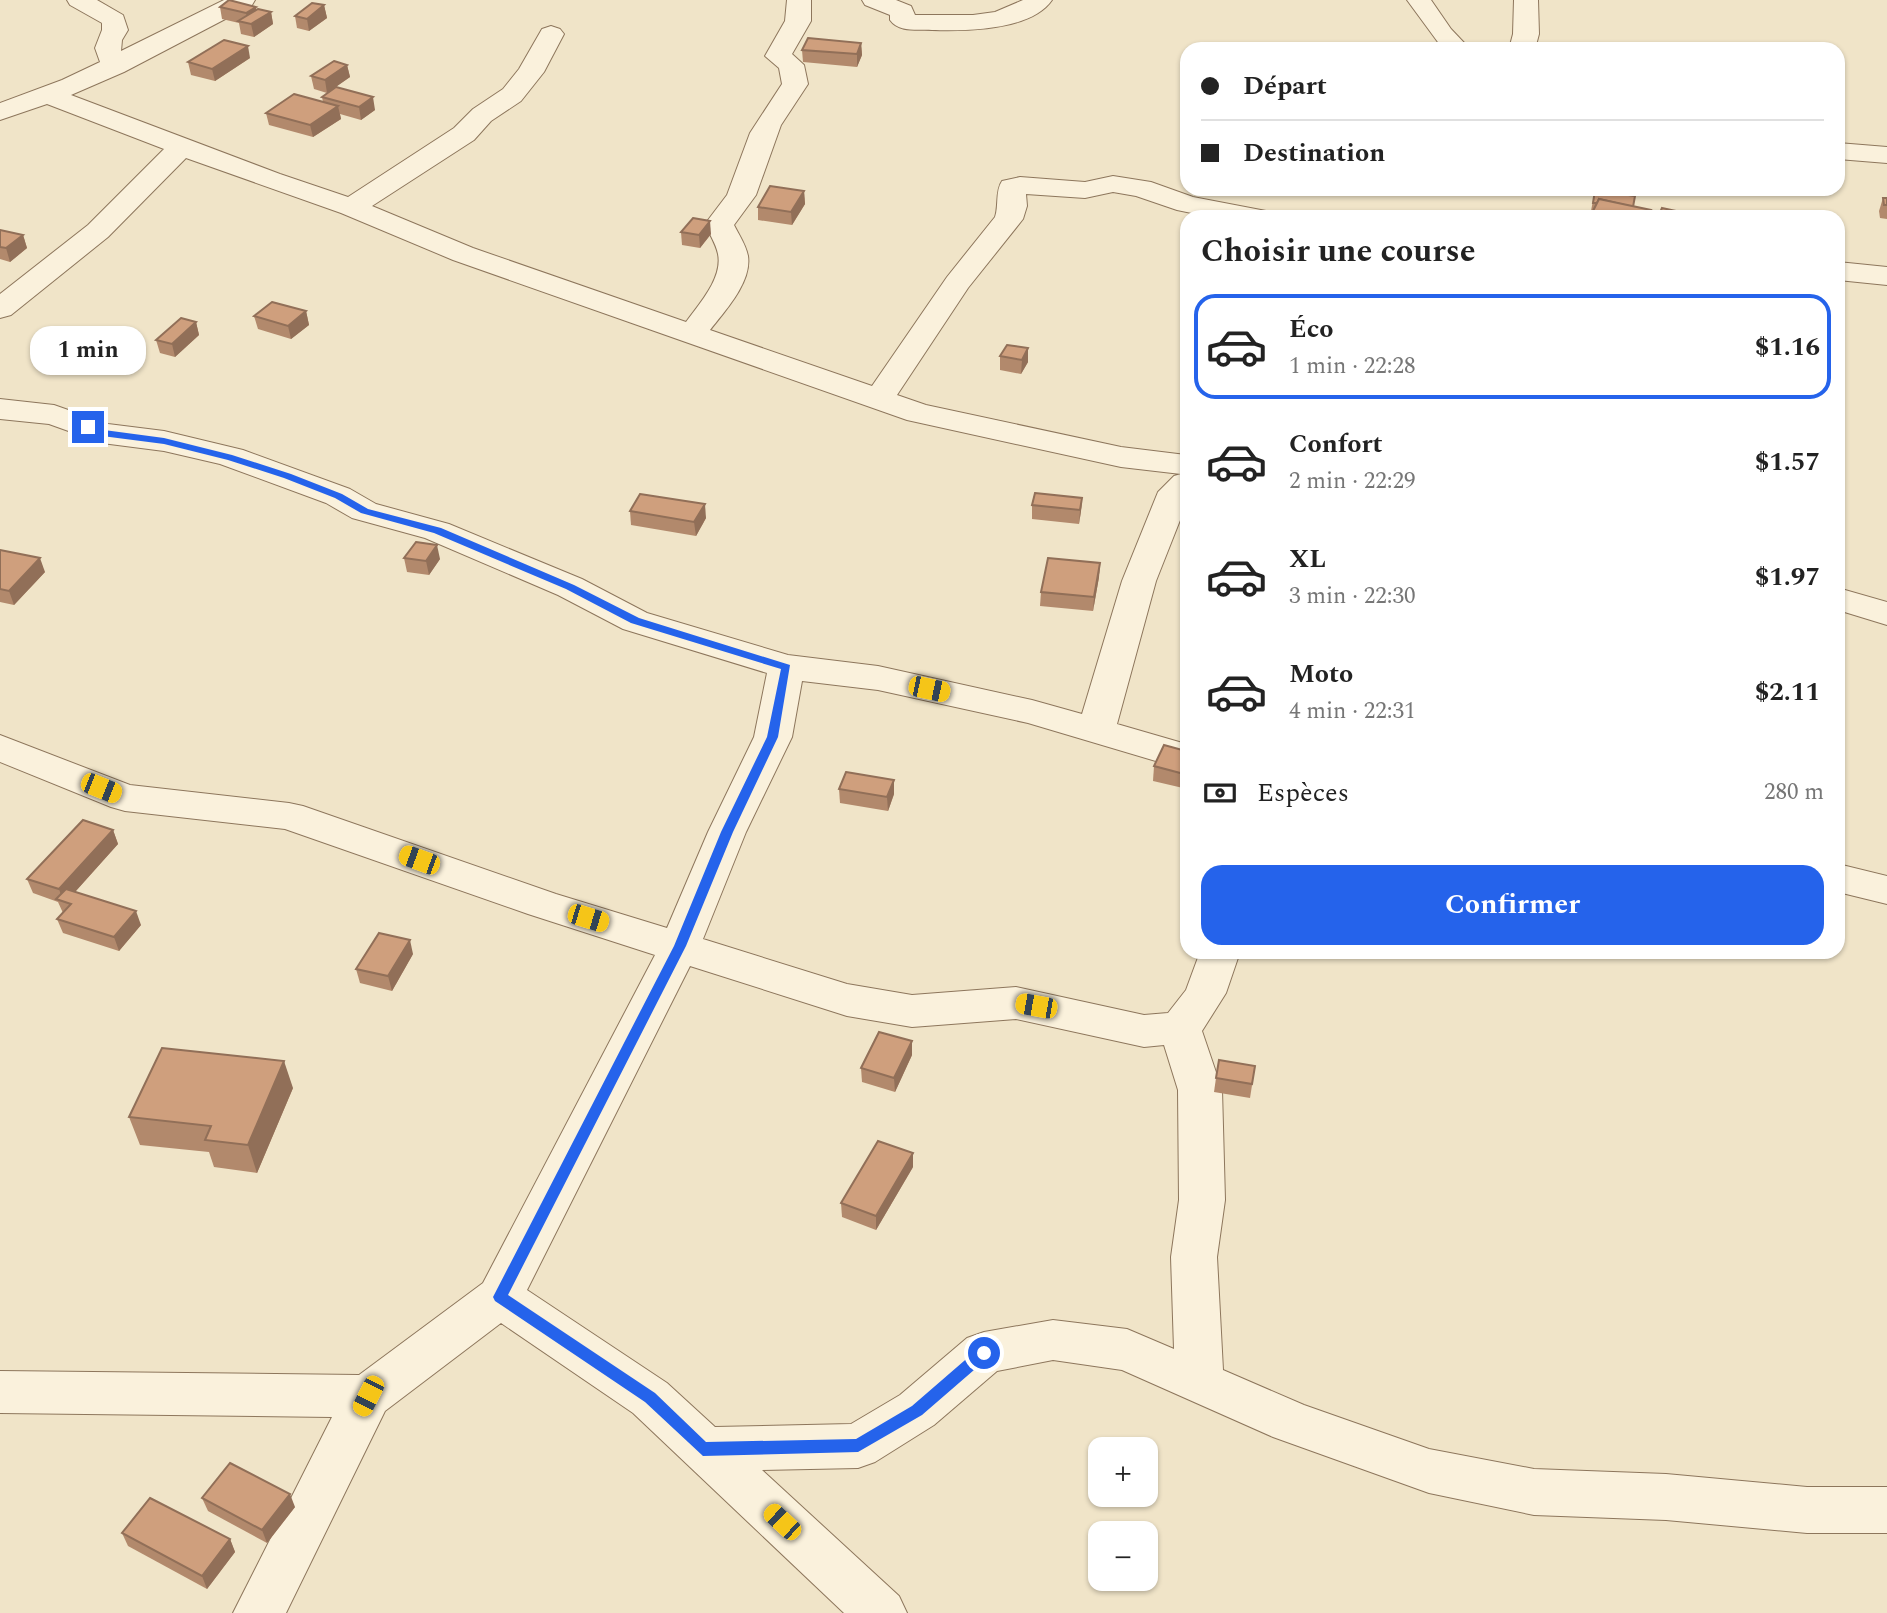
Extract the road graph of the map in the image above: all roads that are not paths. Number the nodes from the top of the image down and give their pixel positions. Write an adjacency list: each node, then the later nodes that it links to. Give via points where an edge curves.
1 (79, 0): 11 (street, via 114,20 116,30 107,42 107,53)
2 (243, 0): 11 (street)
3 (799, 0): 22 (street, via 798,21 778,56 792,65 795,83 759,142 742,198 719,224 734,256 733,269)
4 (874, 0): 5 (street, via 902,11 903,20 909,23 948,24 997,19)
5 (1040, 0)
6 (1419, 0): 9 (street)
7 (1526, 0): 10 (street)
8 (551, 34): 17 (street, via 531,72 512,95 464,134)
9 (1450, 42)
10 (1523, 42)
11 (115, 66): 12 (street)
12 (47, 95): 13 (street); 14 (street)
13 (0, 112)
14 (182, 146): 17 (street); 21 (street, via 98,231)
15 (1845, 152): 16 (street)
16 (1887, 155)
17 (351, 206): 22 (street, via 463,254)
18 (1219, 210): 23 (street, via 1113,184 1086,190 1012,187 1009,219 957,282)
19 (1845, 272): 20 (street)
20 (1887, 276)
21 (0, 309)
22 (691, 335): 23 (street)
23 (879, 399): 25 (street, via 1009,434)
24 (0, 409): 29 (street, via 54,415 102,433 164,441 243,461 338,496 364,511 437,531 570,587 635,621)
25 (1180, 464)
26 (1180, 488): 30 (street, via 1139,581)
27 (1845, 601): 28 (street)
28 (1887, 614)
29 (786, 667): 30 (street, via 878,678); 35 (street, via 773,737)
30 (1097, 729): 32 (street)
31 (1, 749): 35 (street, via 125,798 289,816 542,904)
32 (1180, 755)
33 (1845, 880): 34 (street)
34 (1887, 890)
35 (680, 946): 37 (street, via 847,1000 912,1012 1016,1003 1144,1031); 38 (street)
36 (1218, 959): 37 (street, via 1202,1003)
37 (1180, 1028): 39 (street, via 1200,1090 1202,1200 1194,1257)
38 (500, 1297): 41 (street); 42 (street, via 650,1398)
39 (1199, 1382): 42 (street, via 1127,1350 1053,1340 984,1353 917,1410 858,1446); 43 (street, via 1290,1422 1429,1471 1534,1493 1665,1497 1807,1510)
40 (0, 1392): 41 (street)
41 (368, 1396): 44 (street)
42 (703, 1449): 45 (street)
43 (1887, 1510)
44 (259, 1613)
45 (881, 1613)

